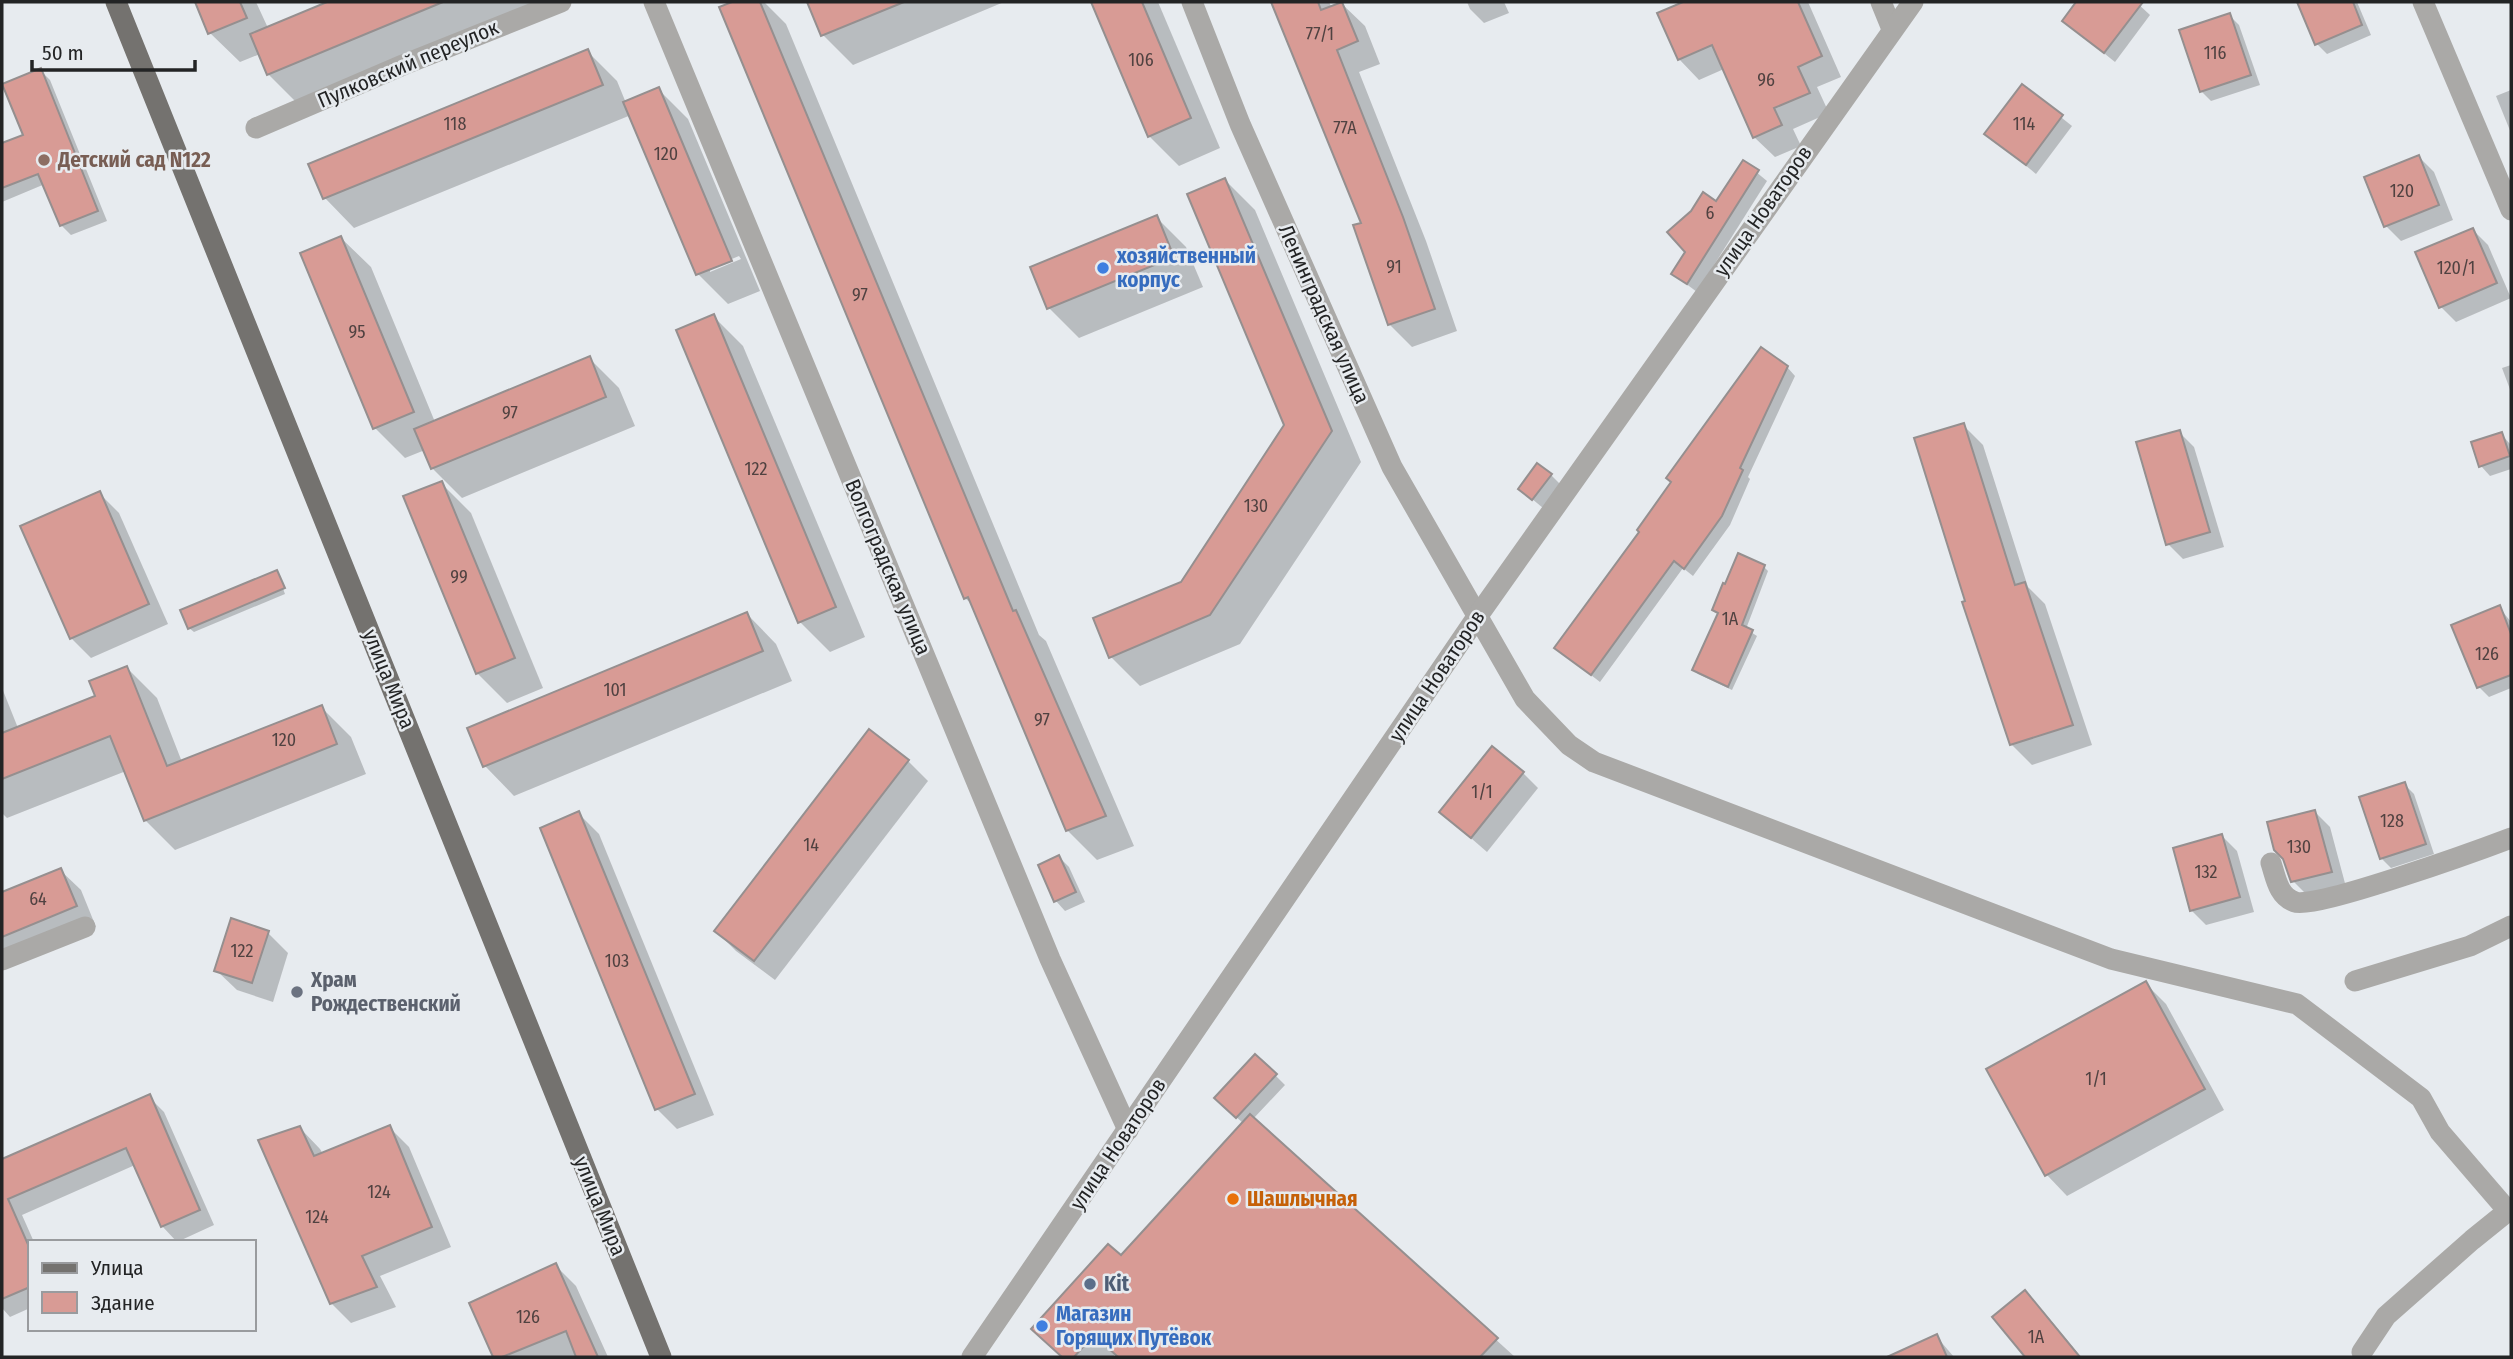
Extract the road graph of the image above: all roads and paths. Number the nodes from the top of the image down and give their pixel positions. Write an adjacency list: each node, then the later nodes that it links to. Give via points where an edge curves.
1 (116, 2): 20 (main road, улица Мира)
2 (561, 2): 9 (street, Пулковский переулок)
3 (654, 2): 18 (street, Волгоградская улица, via 1050,958)
4 (1192, 2): 11 (street, Ленинградская улица, via 1240,124 1392,467)
5 (1881, 2): 8 (street)
6 (1913, 2): 8 (street, улица Новаторов)
7 (2423, 2): 10 (street)
8 (1892, 29): 11 (street, улица Новаторов)
9 (256, 128)
10 (2511, 210)
11 (1477, 617): 18 (street, улица Новаторов); 19 (street, Ленинградская улица, via 1525,699 1569,745 1594,762 2111,959 2297,1004 2421,1098 2440,1132 2508,1211 2386,1316)
12 (2511, 838): 13 (street, via 2303,904 2283,895)
13 (2271, 863)
14 (2511, 926): 17 (street, via 2470,946)
15 (85, 927): 16 (street)
16 (2, 960)
17 (2355, 981)
18 (1128, 1130): 21 (street, улица Новаторов)
19 (2362, 1352)
20 (661, 1357)
21 (972, 1357)

